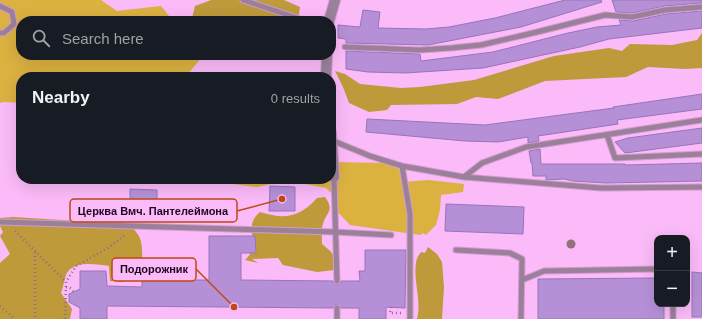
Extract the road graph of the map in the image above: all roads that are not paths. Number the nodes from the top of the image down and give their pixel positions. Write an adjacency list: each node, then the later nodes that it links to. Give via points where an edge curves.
1 (243, 0): 5 (lane)
2 (335, 0): 6 (street)
3 (0, 6): 7 (lane, via 12,12 14,24 4,33)
4 (702, 6): 8 (lane, via 632,17 605,15 481,45 420,50)
5 (291, 16)
6 (330, 16)
7 (0, 33)
8 (345, 47)
9 (327, 60): 10 (street)
10 (326, 72)
11 (702, 120): 12 (lane)
12 (607, 135): 14 (lane, via 615,158); 16 (lane, via 526,147 482,163)
13 (336, 139): 15 (lane, via 370,156)
14 (702, 154)
15 (402, 166): 16 (lane); 29 (lane, via 410,214)
16 (464, 177): 18 (lane, via 601,188)
17 (334, 184): 20 (lane)
18 (702, 187)
19 (3, 222): 20 (lane)
20 (336, 232): 21 (lane); 25 (lane)
21 (391, 235)
22 (456, 250): 24 (lane, via 510,253 522,259)
23 (654, 269): 24 (lane, via 544,271)
24 (522, 280): 30 (lane)
25 (337, 281)
26 (673, 307): 31 (lane)
27 (337, 308): 28 (lane)
28 (337, 319)
29 (410, 319)
30 (521, 319)
31 (674, 319)

